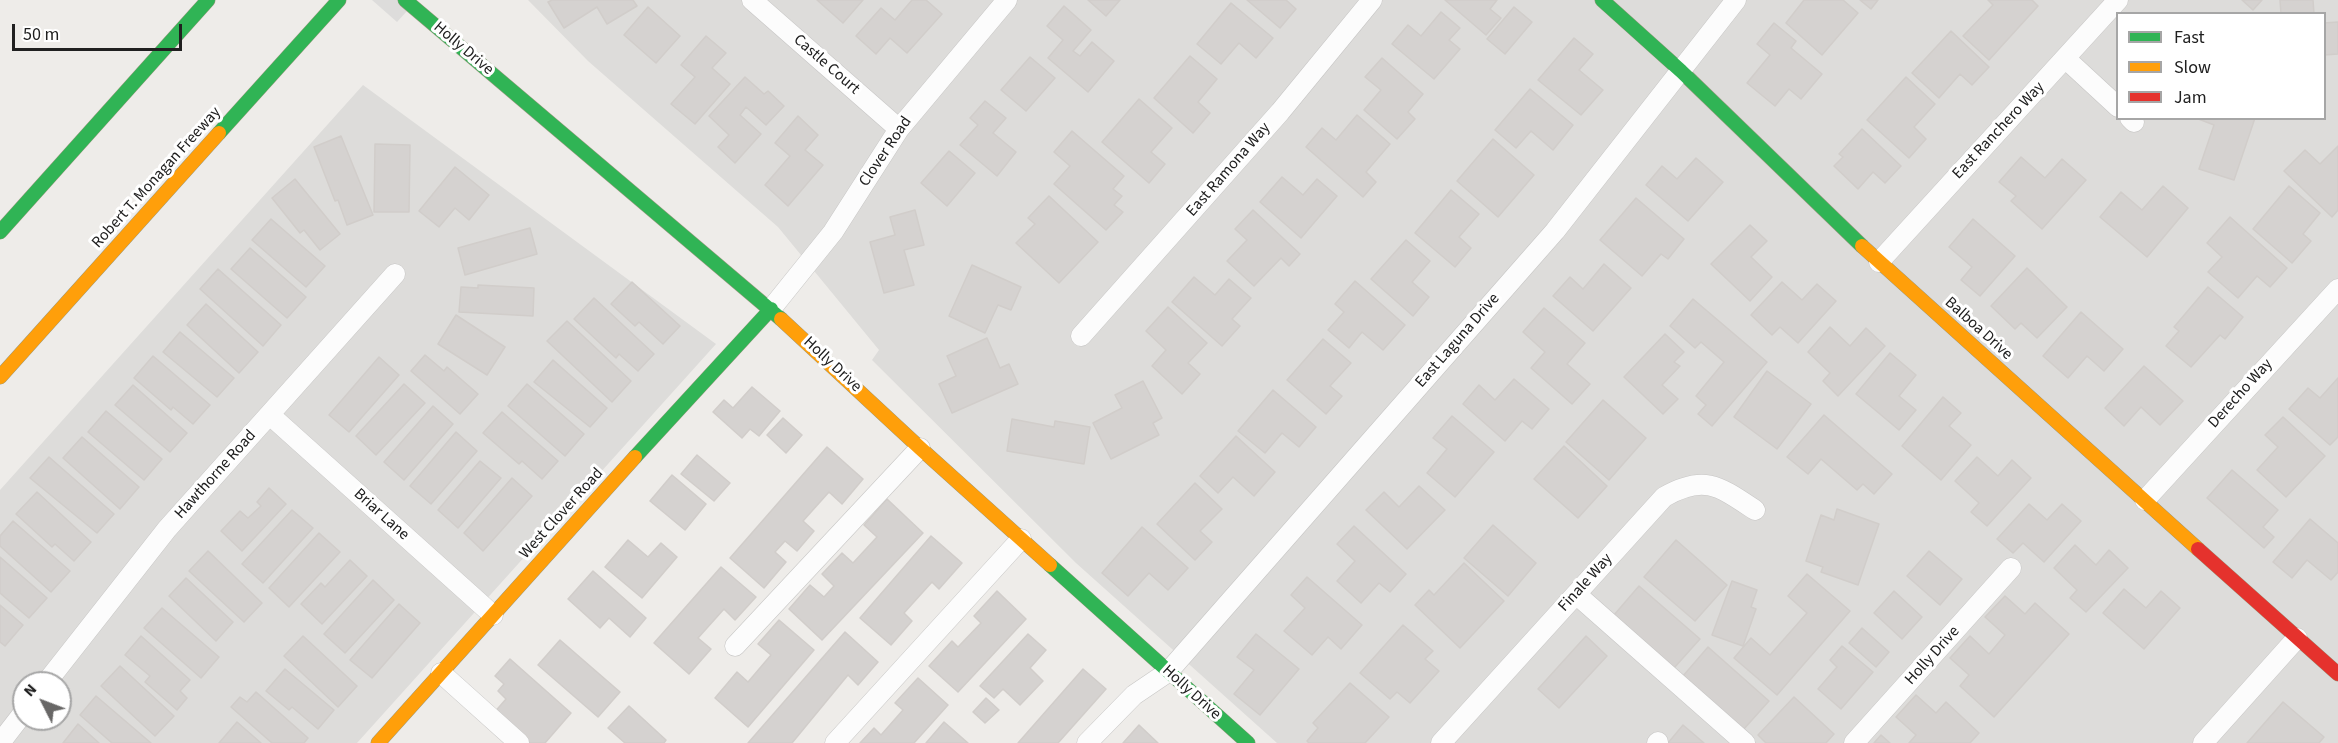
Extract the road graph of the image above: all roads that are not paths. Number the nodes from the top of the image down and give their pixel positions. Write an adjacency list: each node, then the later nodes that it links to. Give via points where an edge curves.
1 (208, 0): 14 (main road)
2 (339, 0): 20 (main road, Robert T. Monagan Freeway)
3 (752, 0): 13 (street, Castle Court)
4 (1007, 0): 13 (street, Clover Road)
5 (1372, 0): 19 (street, East Ramona Way, via 1280,112)
6 (1602, 0): 11 (main road, Balboa Drive)
7 (1736, 0): 11 (street, East Laguna Drive)
8 (2118, 0): 10 (street, East Ranchero Way)
9 (408, 3): 18 (main road, Holly Drive)
10 (2066, 59): 12 (street); 15 (street, East Ranchero Way)
11 (1681, 71): 15 (main road, Balboa Drive); 32 (street, East Laguna Drive, via 1555,231)
12 (2116, 104)
13 (899, 129): 18 (street, Clover Road, via 833,232)
14 (0, 232)
15 (1879, 262): 23 (main road, Balboa Drive)
16 (395, 274): 21 (street, Hawthorne Road)
17 (2334, 302): 23 (street, Derecho Way)
18 (771, 309): 22 (main road, Holly Drive); 28 (main road, West Clover Road)
19 (1082, 336)
20 (0, 377)
21 (270, 415): 28 (street, Briar Lane); 31 (street, Hawthorne Road, via 167,529)
22 (920, 448): 25 (main road, Holly Drive); 30 (street)
23 (2145, 500): 29 (main road, Balboa Drive)
24 (1755, 510): 27 (street, Finale Way, via 1708,484 1684,486 1665,497)
25 (1021, 539): 32 (main road, Holly Drive); 39 (street)
26 (2011, 568): 44 (street, Holly Drive)
27 (1576, 594): 42 (street, Finale Way); 43 (street)
28 (493, 615): 33 (main road, West Clover Road)
29 (2297, 638): 34 (main road, Balboa Drive); 45 (street)
30 (735, 646)
31 (55, 671)
32 (1168, 672): 40 (street, East Laguna Drive, via 1134,694); 41 (main road, Holly Drive)
33 (441, 673): 37 (main road, West Clover Road); 38 (street)
34 (2338, 674)
35 (12, 728): 36 (street)
36 (0, 743)
37 (378, 743)
38 (519, 743)
39 (835, 743)
40 (1087, 743)
41 (1248, 743)
42 (1441, 743)
43 (1745, 743)
44 (1854, 743)
45 (2203, 743)

